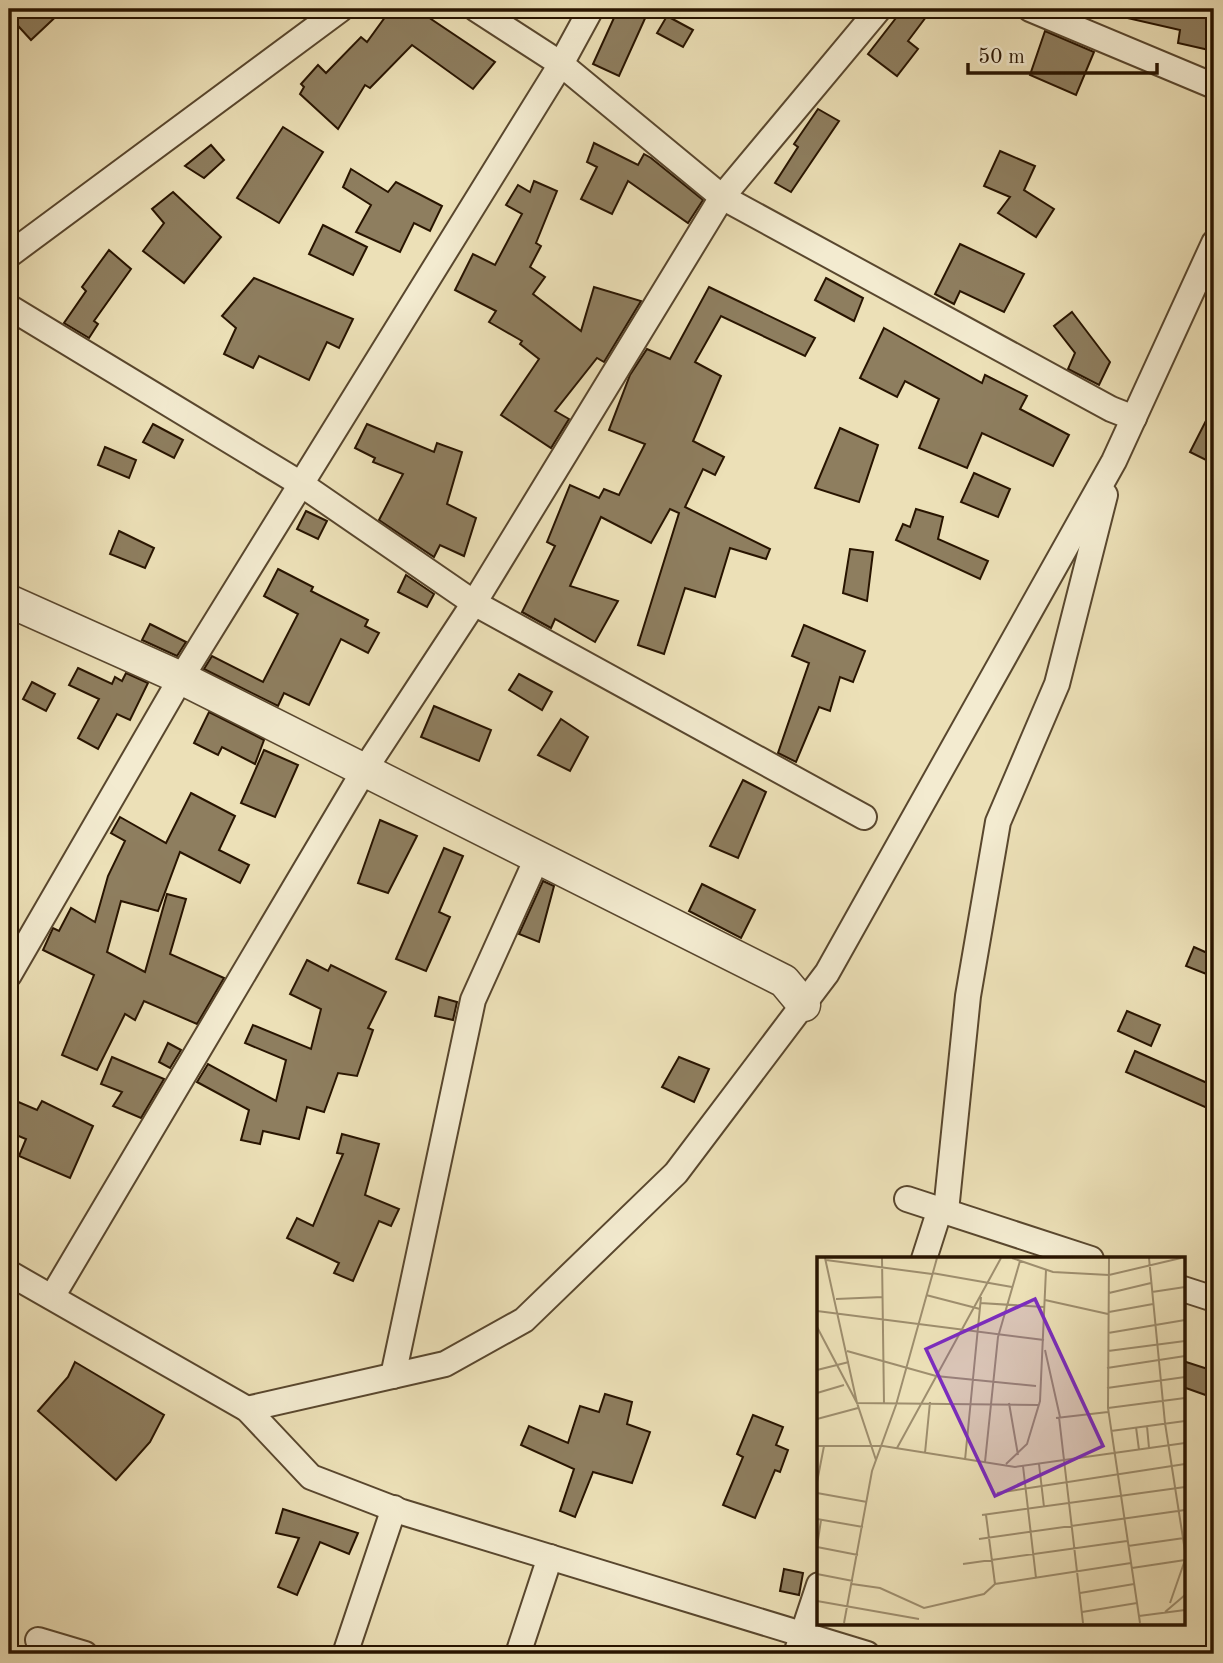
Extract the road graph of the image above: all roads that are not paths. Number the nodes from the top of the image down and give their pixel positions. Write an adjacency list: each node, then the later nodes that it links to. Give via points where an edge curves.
1 (341, 9): 10 (street)
2 (476, 9): 6 (street)
3 (591, 9): 6 (street)
4 (878, 9): 8 (street)
5 (1030, 9): 7 (street)
6 (561, 64): 8 (street); 14 (street)
7 (1214, 86)
8 (722, 197): 12 (street); 16 (street)
9 (1214, 243): 12 (street)
10 (9, 255)
11 (9, 307): 14 (street)
12 (1134, 418): 13 (street)
13 (1114, 461): 22 (street, via 827,973); 24 (street, via 1058,684 998,822 968,996)
14 (301, 484): 16 (street); 17 (street)
15 (9, 601): 17 (street)
16 (474, 603): 18 (street); 19 (street)
17 (181, 678): 18 (street); 21 (street)
18 (365, 769): 20 (street); 29 (street)
19 (864, 817)
20 (537, 856): 22 (street, via 784,981); 31 (street, via 473,1000)
21 (9, 975)
22 (804, 1005): 31 (street, via 676,1173 524,1320 445,1364)
23 (907, 1199): 24 (street)
24 (943, 1210): 25 (street); 26 (street)
25 (925, 1257)
26 (1085, 1257)
27 (9, 1273): 29 (street)
28 (1184, 1289): 30 (street)
29 (52, 1297): 32 (street)
30 (1214, 1299)
31 (393, 1376): 32 (street)
32 (247, 1409): 33 (street, via 311,1477)
33 (394, 1508): 34 (street); 39 (street)
34 (550, 1557): 37 (street); 40 (street)
35 (817, 1591): 37 (street)
36 (38, 1640): 38 (street)
37 (800, 1644): 41 (street)
38 (85, 1654)
39 (345, 1654)
40 (518, 1654)
41 (867, 1654)

